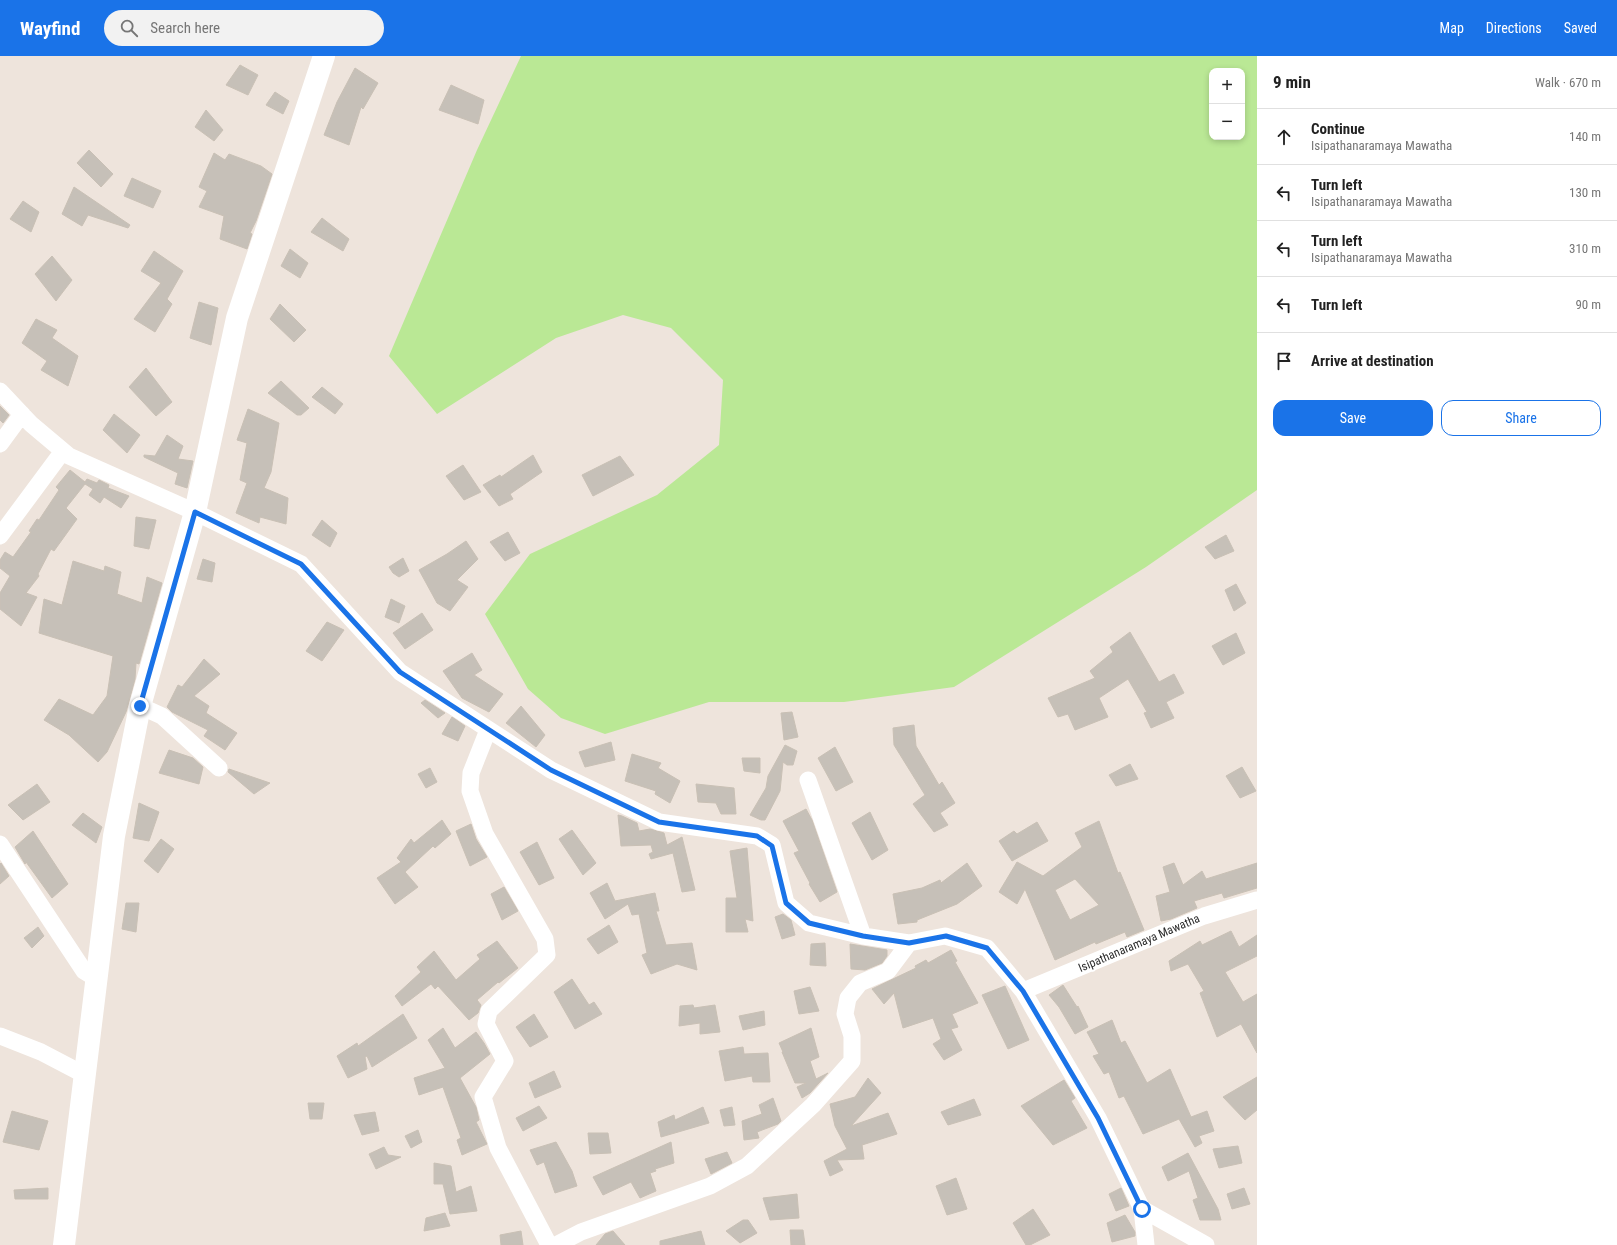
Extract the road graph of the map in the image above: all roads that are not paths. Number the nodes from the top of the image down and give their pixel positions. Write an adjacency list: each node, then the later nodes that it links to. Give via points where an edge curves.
1 (324, 56): 6 (street, via 237,318)
2 (0, 392): 3 (street)
3 (22, 414): 4 (street); 5 (street)
4 (0, 444)
5 (63, 451): 6 (street, via 69,456); 7 (street)
6 (195, 512): 8 (street); 9 (street, via 301,564 400,672)
7 (0, 536)
8 (140, 706): 10 (street, via 162,716); 16 (street, via 114,836)
9 (488, 730): 14 (street, via 551,770 659,822 757,836 772,846 786,903 809,923); 22 (street, via 471,773 470,791 485,834 545,939 547,955 489,1010 486,1024 505,1061 483,1097 498,1148)
10 (219, 768)
11 (808, 780): 14 (street)
12 (0, 844): 16 (street, via 84,971)
13 (1257, 900): 17 (street, Isipathanaramaya Mawatha, via 1204,916)
14 (863, 936): 15 (street)
15 (909, 943): 17 (street, via 946,936 987,948); 23 (street, via 888,971 860,983 848,998 845,1014 852,1036 852,1061 813,1105 747,1166 710,1186 581,1232)
16 (97, 979): 19 (street)
17 (1023, 991): 20 (street, via 1098,1118)
18 (0, 1036): 19 (street, via 41,1052)
19 (85, 1075): 21 (street)
20 (1142, 1209): 24 (street); 25 (street)
21 (64, 1245)
22 (548, 1245)
23 (556, 1245)
24 (1146, 1245)
25 (1206, 1245)

